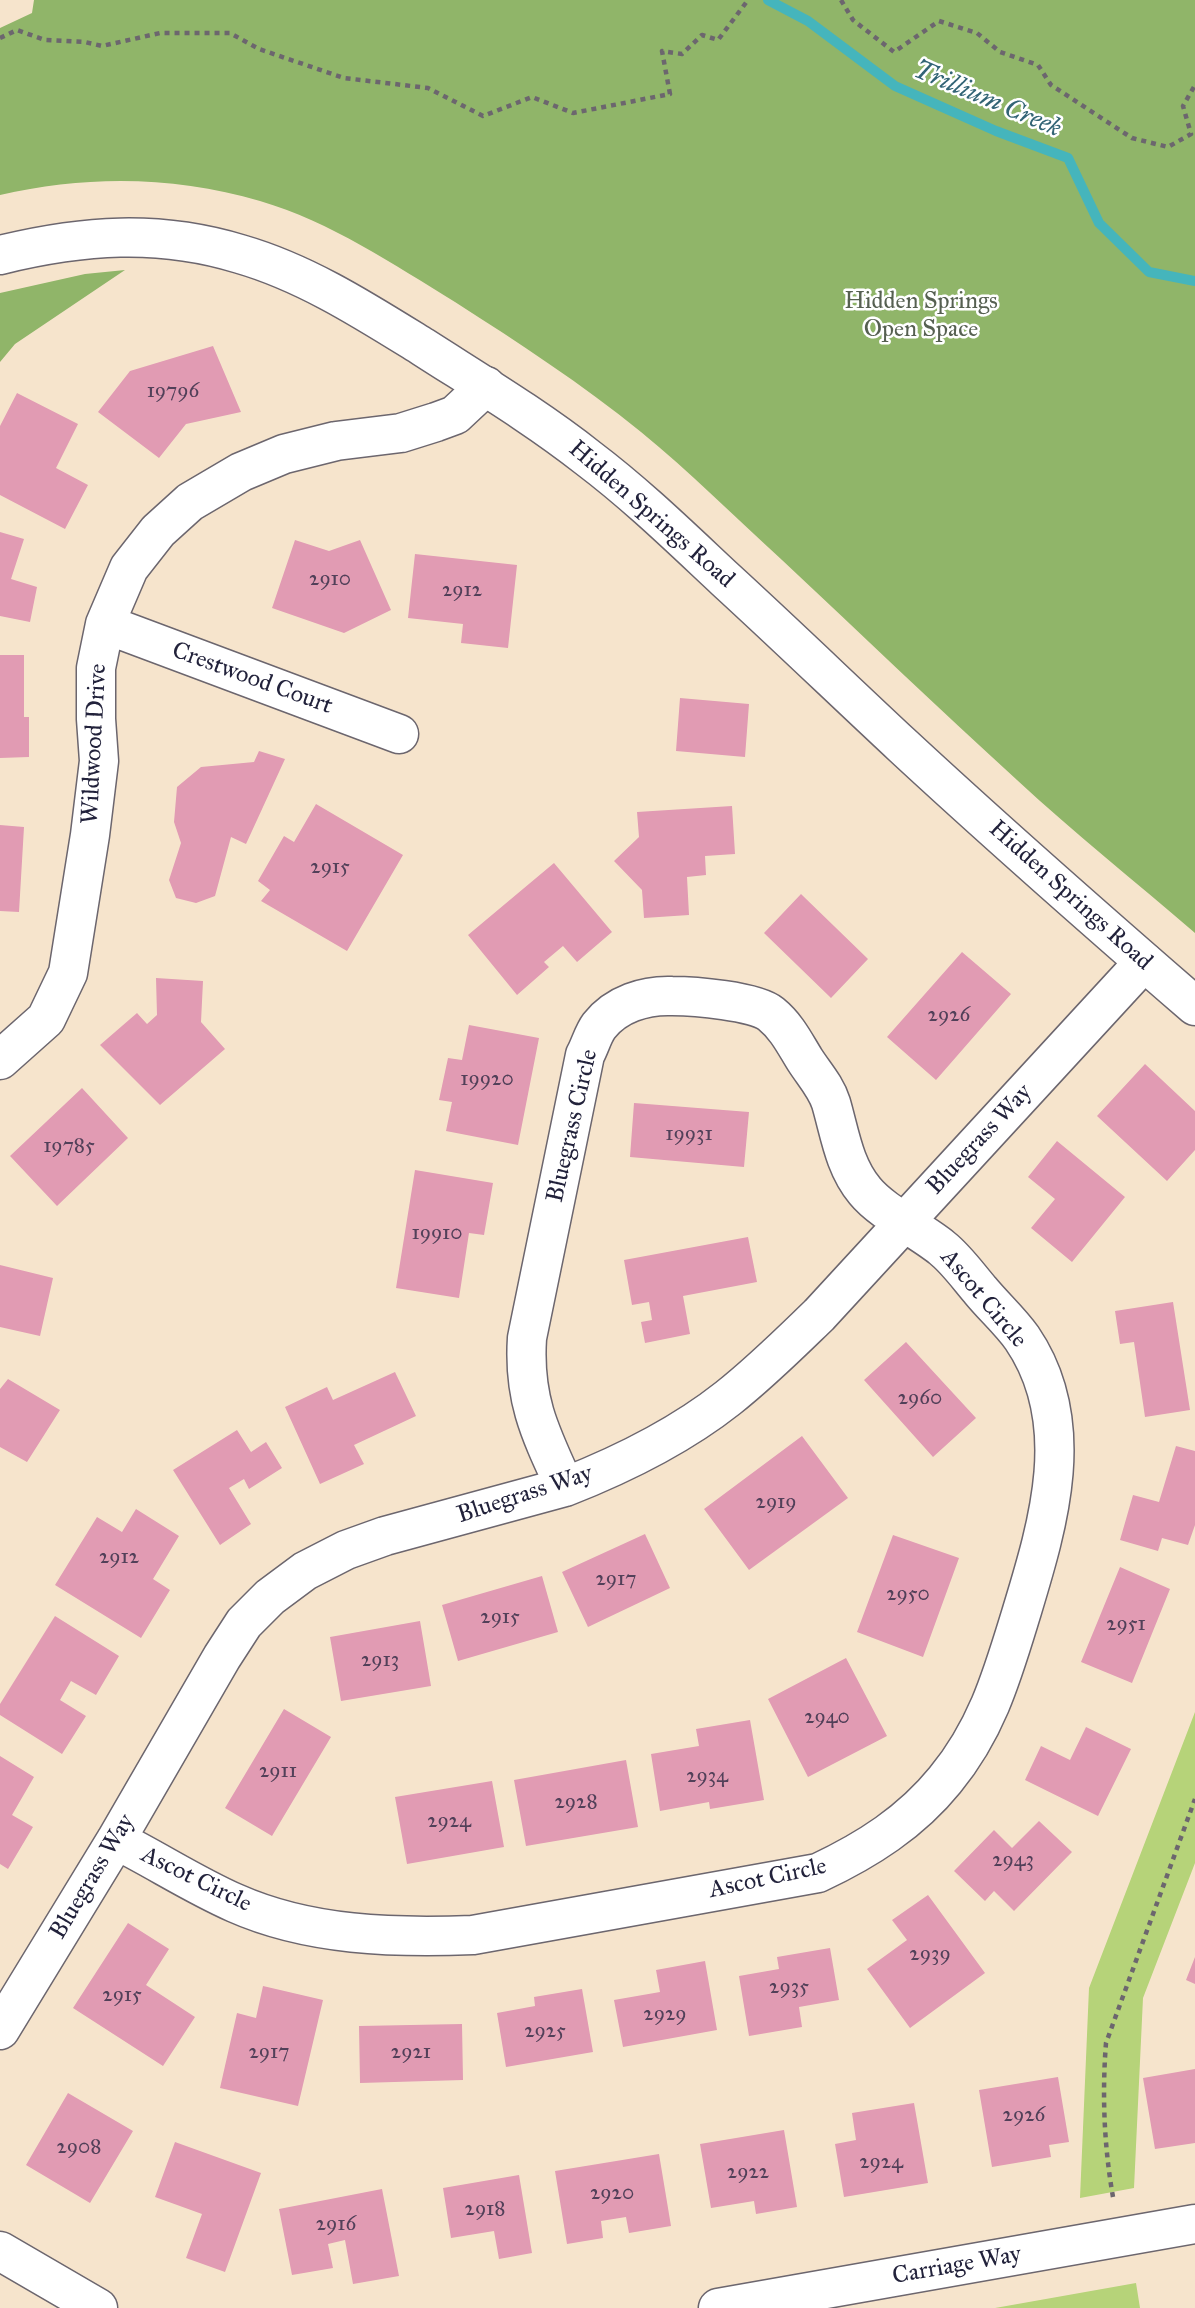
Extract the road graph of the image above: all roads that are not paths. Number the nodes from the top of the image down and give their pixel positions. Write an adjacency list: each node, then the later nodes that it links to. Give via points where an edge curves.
1 (0, 255): 2 (street, Hidden Springs Road, via 121,236 238,253 338,296)
2 (486, 386): 3 (street, Wildwood Drive, via 454,415 401,433 284,454 241,472 190,502 158,531 129,568); 5 (street, Hidden Springs Road, via 590,459 660,518 954,793)
3 (105, 624): 4 (street, Crestwood Court); 7 (street, Wildwood Drive, via 96,668 99,761 68,974 46,1018)
4 (399, 734)
5 (1144, 962): 6 (street, Hidden Springs Road); 8 (street, Bluegrass Way)
6 (1195, 1006)
7 (0, 1060)
8 (905, 1222): 9 (street, Bluegrass Way, via 811,1323 728,1398 683,1429); 9 (street, Bluegrass Circle, via 867,1194 848,1167 828,1094 791,1035 769,1012 745,1004 664,995 617,1009 598,1027 585,1055 527,1338 530,1402); 10 (street, Ascot Circle, via 945,1250 1022,1338 1045,1391 1054,1429 1054,1471 1045,1532 998,1692 964,1756 917,1811 886,1836 818,1873 473,1936 415,1938 283,1920 235,1903)
9 (565, 1487): 10 (street, Bluegrass Way, via 346,1550 305,1571 270,1597 244,1623 222,1657)
10 (116, 1840): 11 (street, Bluegrass Way)
11 (0, 2030)
12 (1195, 2224): 15 (street, Carriage Way)
13 (0, 2251): 14 (street)
14 (98, 2308)
15 (718, 2308)

